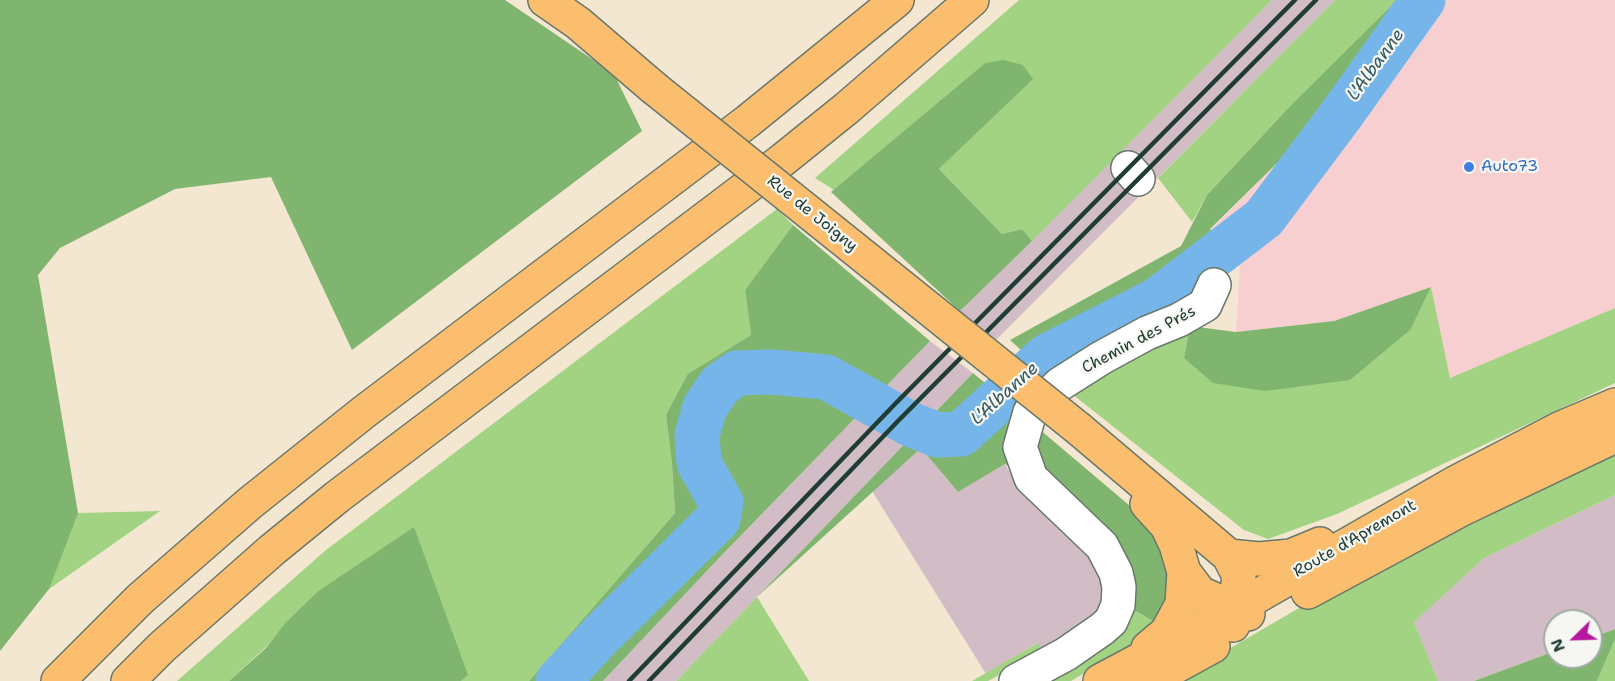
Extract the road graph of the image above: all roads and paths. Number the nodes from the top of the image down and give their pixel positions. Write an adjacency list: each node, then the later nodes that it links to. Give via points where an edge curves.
1 (545, 0): 6 (main road, Rue de Joigny, bridge)
2 (897, 0): 13 (main road, via 748,121 258,496 140,599)
3 (972, 0): 14 (main road, via 780,162 321,510)
4 (1215, 285): 15 (street, Chemin des Prés, via 1205,305 1101,358 1060,384 1030,412 1020,447 1031,478 1102,546 1119,587 1118,605 1111,621 1066,654)
5 (1615, 405): 8 (main road, Route d'Apremont)
6 (1079, 429): 9 (main road, Rue de Joigny); 10 (main road, Rue de Joigny, via 1167,526)
7 (1615, 436): 11 (main road, Route d'Apremont)
8 (1453, 484): 9 (main road, via 1291,556); 11 (main road, Route d'Apremont)
9 (1229, 556): 11 (main road, via 1239,576)
10 (1184, 572): 11 (main road, Rue de Joigny, via 1200,593); 12 (main road, Rue de Joigny, via 1182,604 1167,632)
11 (1242, 621): 12 (main road, Route d'Apremont)
12 (1124, 677)
13 (58, 681)
14 (128, 681)
15 (1016, 681)

